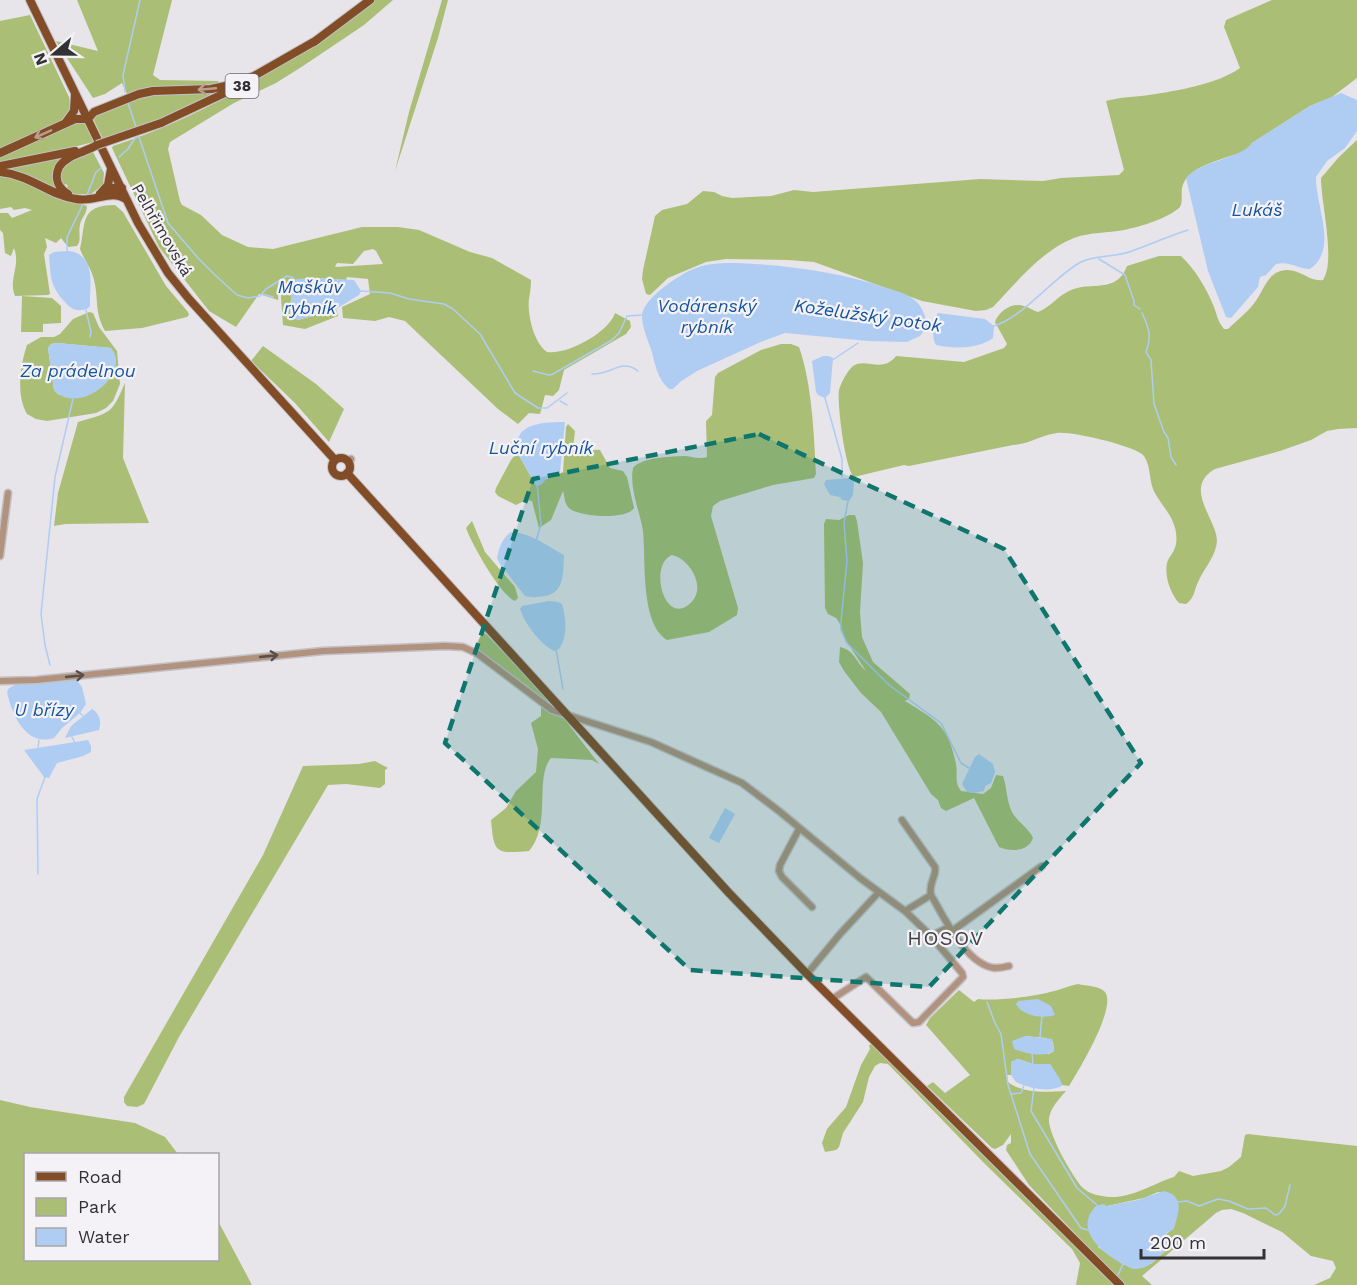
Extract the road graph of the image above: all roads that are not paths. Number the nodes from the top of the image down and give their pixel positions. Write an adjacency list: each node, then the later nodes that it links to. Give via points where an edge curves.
1 (30, 0): 4 (main road, Pelhřimovská)
2 (370, 0): 3 (main road, 38)
3 (317, 40): 5 (main road, one-way to 5, via 235,84 143,93); 8 (main road, 38, bridge, via 241,86 161,123)
4 (75, 93): 5 (main road, via 90,108); 6 (main road, Pelhřimovská); 7 (main road, via 72,114)
5 (104, 107): 6 (main road)
6 (88, 119): 7 (main road); 11 (main road, Pelhřimovská)
7 (62, 125): 9 (main road, one-way to 9)
8 (81, 151): 10 (main road, 38); 16 (main road, via 59,166 57,181 67,194)
9 (0, 153)
10 (0, 166)
11 (111, 167): 13 (main road, Pelhřimovská); 14 (main road, via 108,185)
12 (0, 172): 16 (main road)
13 (122, 188): 14 (main road); 15 (main road); 17 (main road, Pelhřimovská)
14 (100, 194): 16 (main road)
15 (115, 194): 16 (main road); 17 (main road)
16 (83, 199)
17 (128, 201): 18 (main road, Pelhřimovská, via 180,289)
18 (335, 460): 19 (main road, via 336,473); 19 (main road, via 349,460)
19 (347, 473): 24 (main road)
20 (8, 493): 21 (street)
21 (0, 552): 22 (street)
22 (0, 556)
23 (0, 681): 24 (street, one-way to 24, via 323,651 457,646 470,649 552,710)
24 (568, 716): 26 (street, via 651,742 742,783); 35 (main road)
25 (902, 820): 29 (street, via 934,867)
26 (799, 829): 28 (street); 30 (street, via 779,871)
27 (1042, 866): 32 (street)
28 (879, 892): 31 (street); 35 (street)
29 (931, 895): 31 (street); 32 (street)
30 (812, 907)
31 (905, 911): 33 (street)
32 (951, 929): 33 (street); 34 (street, via 978,960 996,968)
33 (931, 936): 36 (street, via 963,977 919,1022 913,1023 866,977)
34 (1009, 966)
35 (807, 974): 36 (main road)
36 (832, 999): 37 (main road)
37 (1120, 1285)

